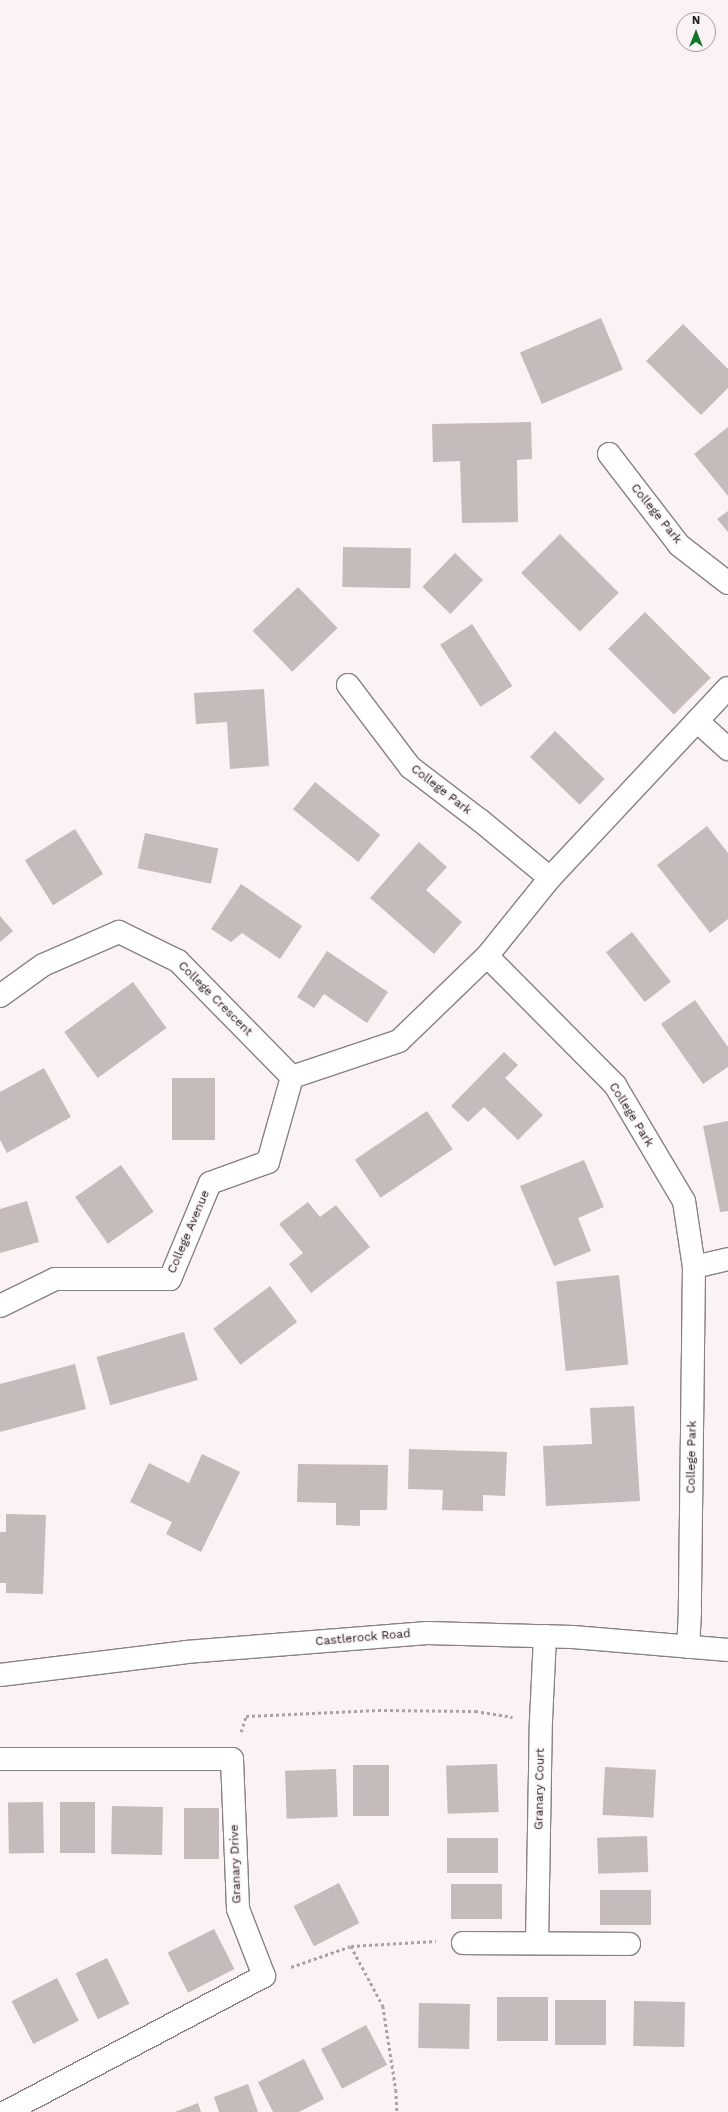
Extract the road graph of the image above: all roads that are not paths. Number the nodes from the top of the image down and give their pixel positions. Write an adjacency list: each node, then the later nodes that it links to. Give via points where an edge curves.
1 (609, 454): 2 (street, College Park, via 680,545)
2 (728, 583)
3 (348, 686): 7 (street, College Park, via 410,767)
4 (728, 688): 5 (street)
5 (697, 721): 6 (street); 7 (street)
6 (728, 749)
7 (550, 878): 8 (street)
8 (487, 956): 10 (street, via 399,1042); 12 (street, College Park, via 614,1085 684,1201)
9 (0, 996): 10 (street, College Crescent, via 43,966 119,932 178,961)
10 (292, 1077): 13 (street, College Avenue, via 268,1162 210,1182 170,1279 55,1279)
11 (728, 1259): 12 (street)
12 (694, 1267): 15 (street, College Park)
13 (0, 1306)
14 (545, 1636): 15 (street, Castlerock Road); 17 (street, Castlerock Road, via 427,1633 186,1652); 20 (street, Granary Court)
15 (688, 1647): 16 (street, Castlerock Road)
16 (728, 1650)
17 (0, 1675)
18 (0, 1759): 22 (street, Granary Drive, via 232,1759 238,1909 264,1976)
19 (463, 1943): 20 (street)
20 (537, 1943): 21 (street)
21 (629, 1944)
22 (6, 2112)

